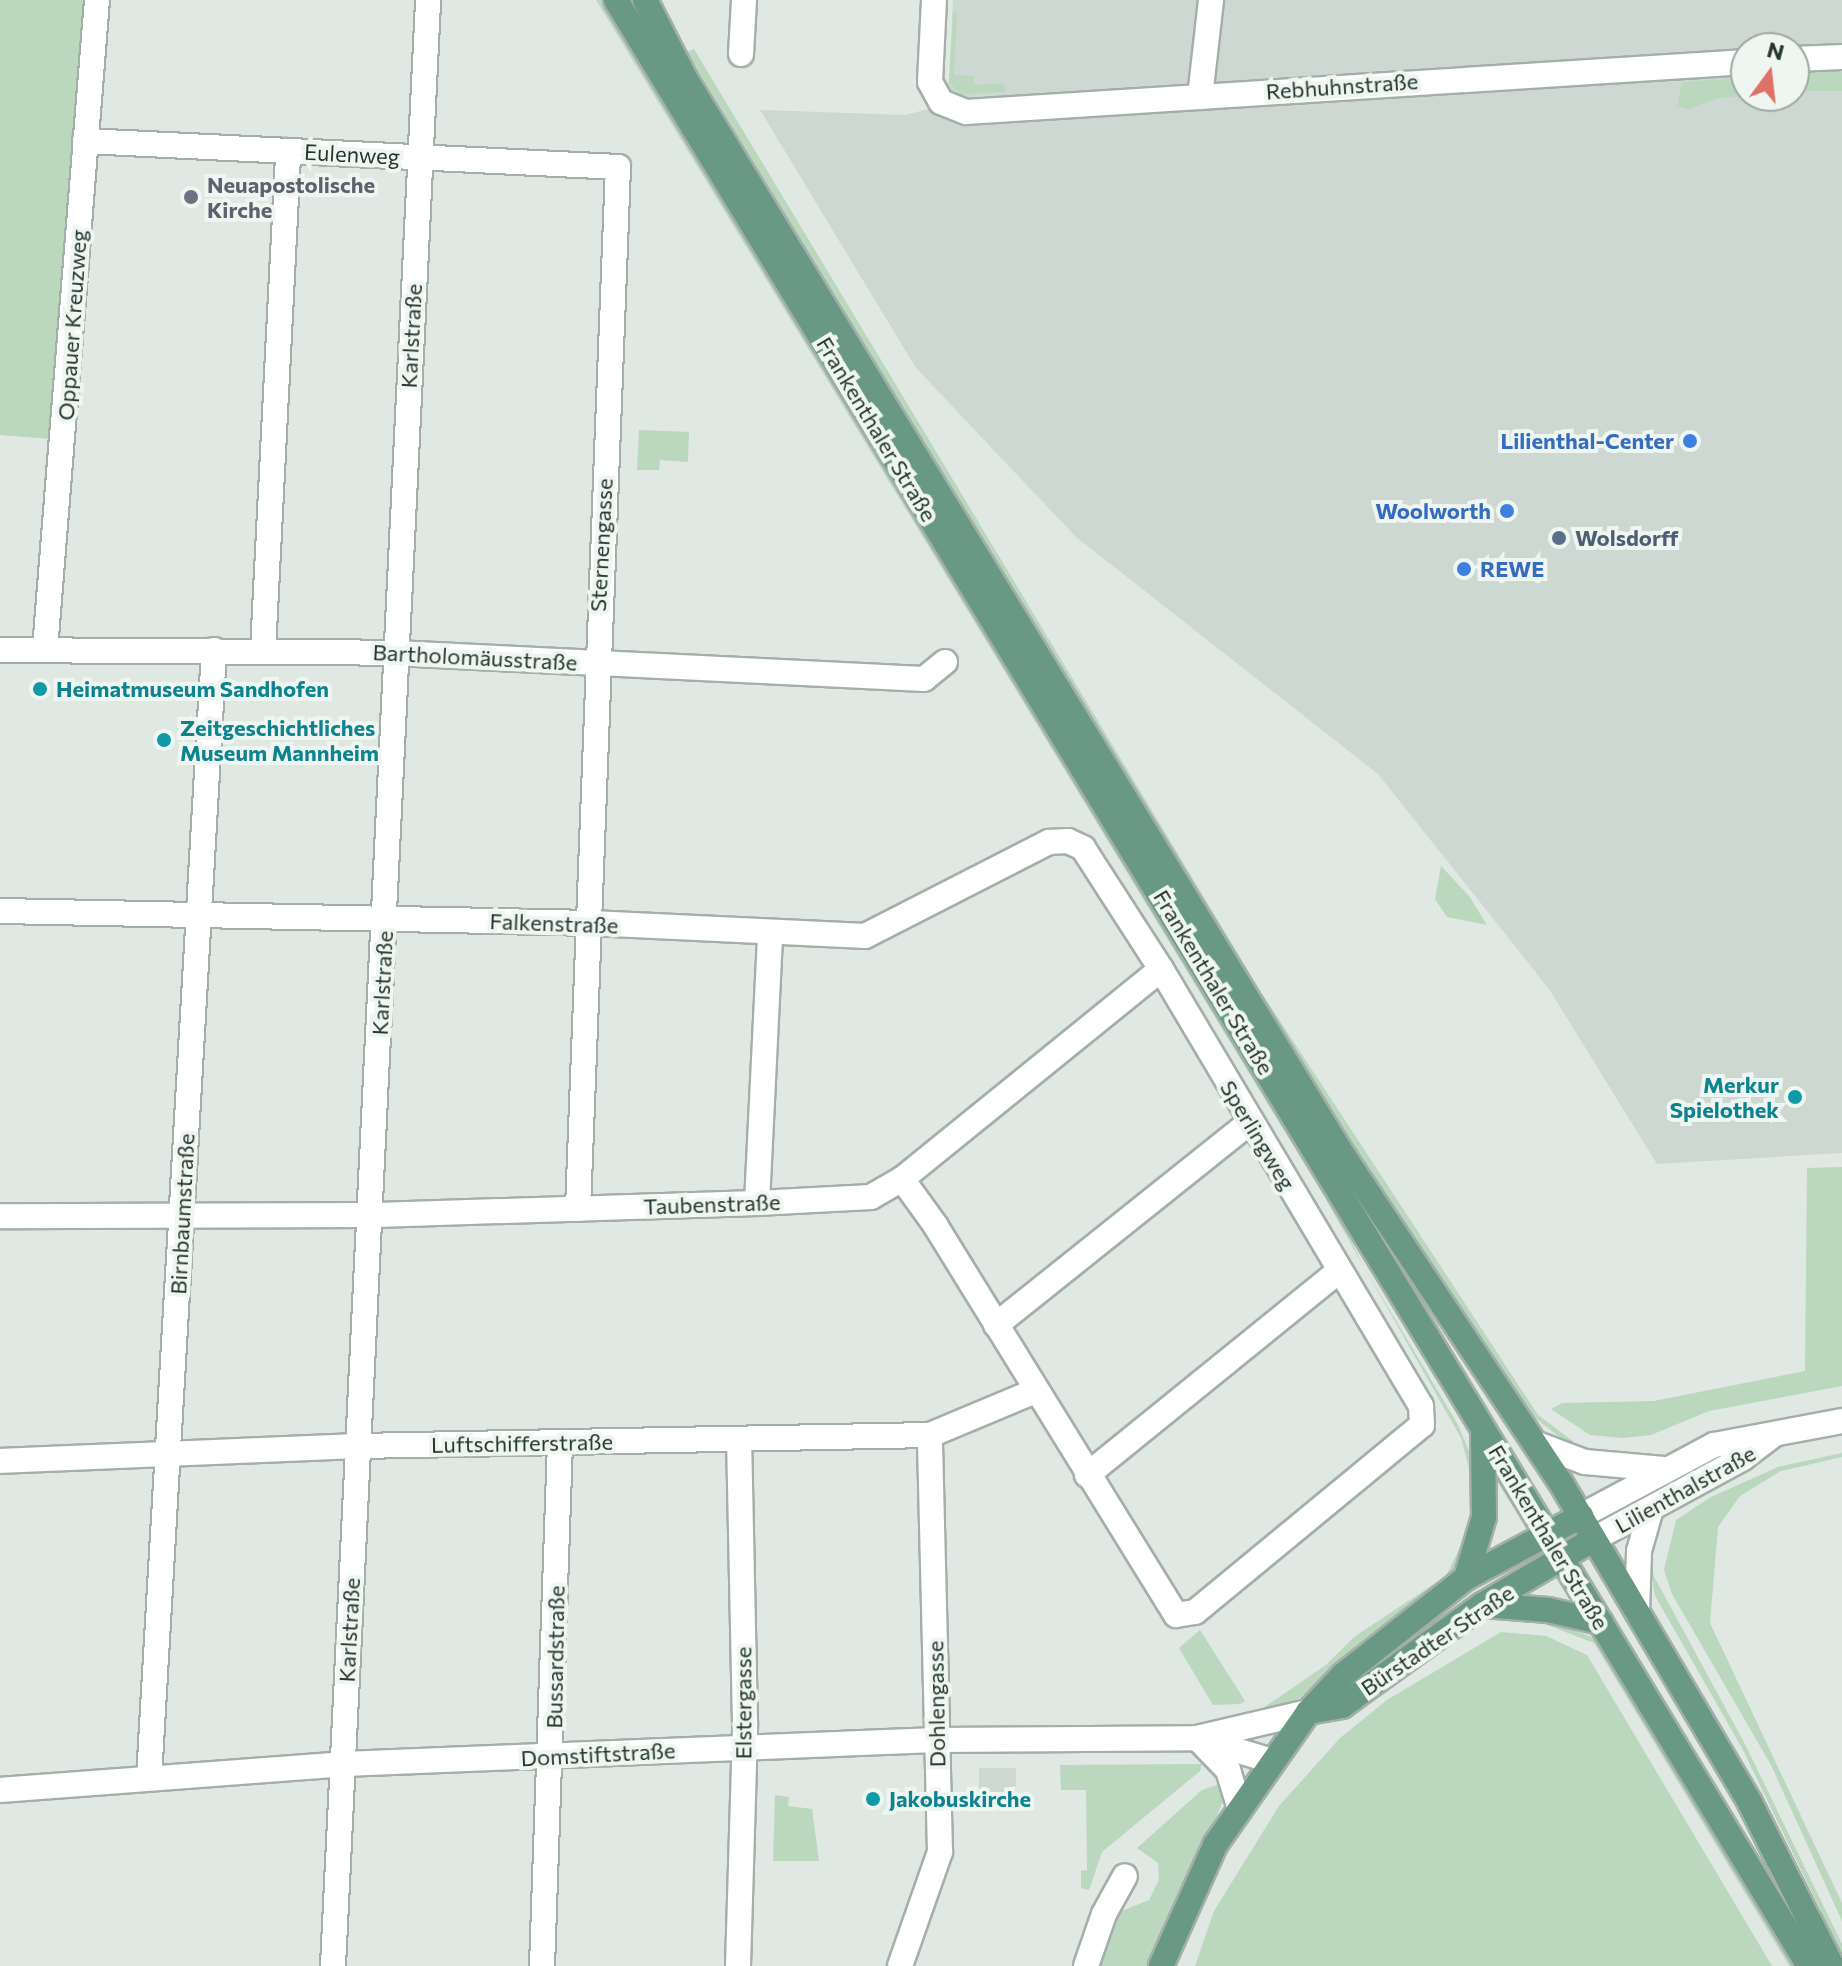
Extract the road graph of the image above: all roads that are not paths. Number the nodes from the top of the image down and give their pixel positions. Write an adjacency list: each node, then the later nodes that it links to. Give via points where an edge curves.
1 (97, 0): 13 (street, Oppauer Kreuzweg)
2 (428, 0): 15 (street, Karlstraße)
3 (616, 0): 42 (main road, Frankenthaler Straße)
4 (645, 0): 47 (main road, Frankenthaler Straße, via 685,78 1326,1127)
5 (744, 0): 8 (street)
6 (934, 0): 12 (street, Rebhuhnstraße, via 930,82 941,102 966,112)
7 (1211, 0): 12 (street)
8 (741, 54)
9 (1842, 57): 10 (street)
10 (1810, 58)
11 (1730, 63): 12 (street, Rebhuhnstraße)
12 (1200, 97)
13 (85, 141): 14 (street, Eulenweg); 17 (street, Oppauer Kreuzweg)
14 (288, 151): 15 (street, Eulenweg); 20 (street)
15 (420, 157): 16 (street, Eulenweg); 21 (street, Karlstraße)
16 (618, 167): 23 (street, Sternengasse)
17 (45, 649): 18 (street, Bartholomäusstraße); 19 (street, Bartholomäusstraße)
18 (0, 650)
19 (214, 650): 20 (street, Bartholomäusstraße); 26 (street, Birnbaumstraße)
20 (263, 650): 21 (street, Bartholomäusstraße)
21 (395, 653): 23 (street, Bartholomäusstraße); 27 (street, Karlstraße)
22 (945, 662): 23 (street, Bartholomäusstraße, via 924,679)
23 (596, 663): 28 (street, Sternengasse)
24 (1083, 848): 29 (street, Falkenstraße, via 1068,841 1049,842 865,936); 30 (street, Sperlingweg)
25 (0, 911): 26 (street, Falkenstraße)
26 (199, 914): 27 (street, Falkenstraße); 35 (street, Birnbaumstraße)
27 (385, 919): 28 (street, Falkenstraße); 36 (street, Karlstraße)
28 (592, 923): 29 (street, Falkenstraße); 34 (street, Sternengasse)
29 (770, 933): 33 (street)
30 (1161, 969): 31 (street, Sperlingweg); 32 (street, Taubenstraße)
31 (1250, 1122): 38 (street, Sperlingweg); 39 (street)
32 (902, 1179): 33 (street, Taubenstraße, via 871,1197); 39 (street)
33 (757, 1203): 34 (street, Taubenstraße)
34 (578, 1209): 36 (street, Taubenstraße)
35 (182, 1214): 36 (street, Taubenstraße); 37 (street, Taubenstraße); 49 (street, Birnbaumstraße)
36 (369, 1215): 48 (street, Karlstraße)
37 (0, 1216)
38 (1339, 1271): 52 (street); 52 (street, Sperlingweg, via 1421,1406 1422,1425 1195,1612 1176,1615)
39 (996, 1325): 40 (street)
40 (1035, 1391): 43 (street, Luftschifferstraße); 52 (street)
41 (1842, 1421): 44 (street, Lilienthalstraße)
42 (1483, 1429): 55 (main road, Frankenthaler Straße); 58 (main road, via 1484,1517)
43 (930, 1435): 45 (street, Luftschifferstraße); 64 (street, Dohlengasse)
44 (1774, 1435): 51 (street, Lilienthalstraße, via 1714,1445); 53 (street, Lilienthalstraße)
45 (739, 1439): 46 (street, Luftschifferstraße); 65 (street, Elstergasse)
46 (560, 1443): 48 (street, Luftschifferstraße); 66 (street, Bussardstraße)
47 (1537, 1444): 51 (street, via 1585,1462); 54 (main road, Frankenthaler Straße)
48 (358, 1446): 49 (street, Luftschifferstraße); 68 (street, Karlstraße)
49 (167, 1454): 50 (street, Luftschifferstraße); 69 (street, Birnbaumstraße)
50 (0, 1461)
51 (1664, 1469): 54 (street, Lilienthalstraße)
52 (1087, 1475)
53 (1651, 1509): 56 (street, Lilienthalstraße); 60 (street, via 1639,1551)
54 (1581, 1516): 55 (main road, Bürstadter Straße); 56 (main road, Frankenthaler Straße)
55 (1548, 1535): 57 (main road, Frankenthaler Straße); 58 (main road, Bürstadter Straße)
56 (1594, 1539): 57 (main road, Bürstadter Straße); 60 (main road, Frankenthaler Straße)
57 (1562, 1558): 59 (main road, Bürstadter Straße); 61 (main road, Frankenthaler Straße)
58 (1466, 1578): 62 (main road, Bürstadter Straße, via 1384,1638)
59 (1482, 1605): 61 (main road, via 1548,1610); 62 (main road, Bürstadter Straße, via 1342,1706)
60 (1637, 1612): 80 (main road, Frankenthaler Straße, via 1750,1803)
61 (1601, 1622): 79 (main road, Frankenthaler Straße)
62 (1308, 1712): 63 (street); 67 (main road, Bürstadter Straße)
63 (1197, 1738): 64 (street, Domstiftstraße); 67 (street); 71 (street, via 1228,1770)
64 (937, 1740): 65 (street, Domstiftstraße); 76 (street, Dohlengasse, via 940,1852)
65 (745, 1747): 66 (street, Domstiftstraße); 75 (street, Elstergasse)
66 (553, 1757): 68 (street, Domstiftstraße); 74 (street, Bussardstraße)
67 (1272, 1761): 71 (main road, Bürstadter Straße)
68 (344, 1764): 69 (street, Domstiftstraße); 73 (street, Karlstraße)
69 (149, 1778): 70 (street, Domstiftstraße)
70 (0, 1790)
71 (1239, 1807): 78 (main road, Bürstadter Straße, via 1193,1887)
72 (1125, 1876): 77 (street, via 1104,1914)
73 (333, 1966)
74 (542, 1966)
75 (738, 1966)
76 (900, 1966)
77 (1086, 1966)
78 (1161, 1966)
79 (1809, 1966)
80 (1832, 1966)

